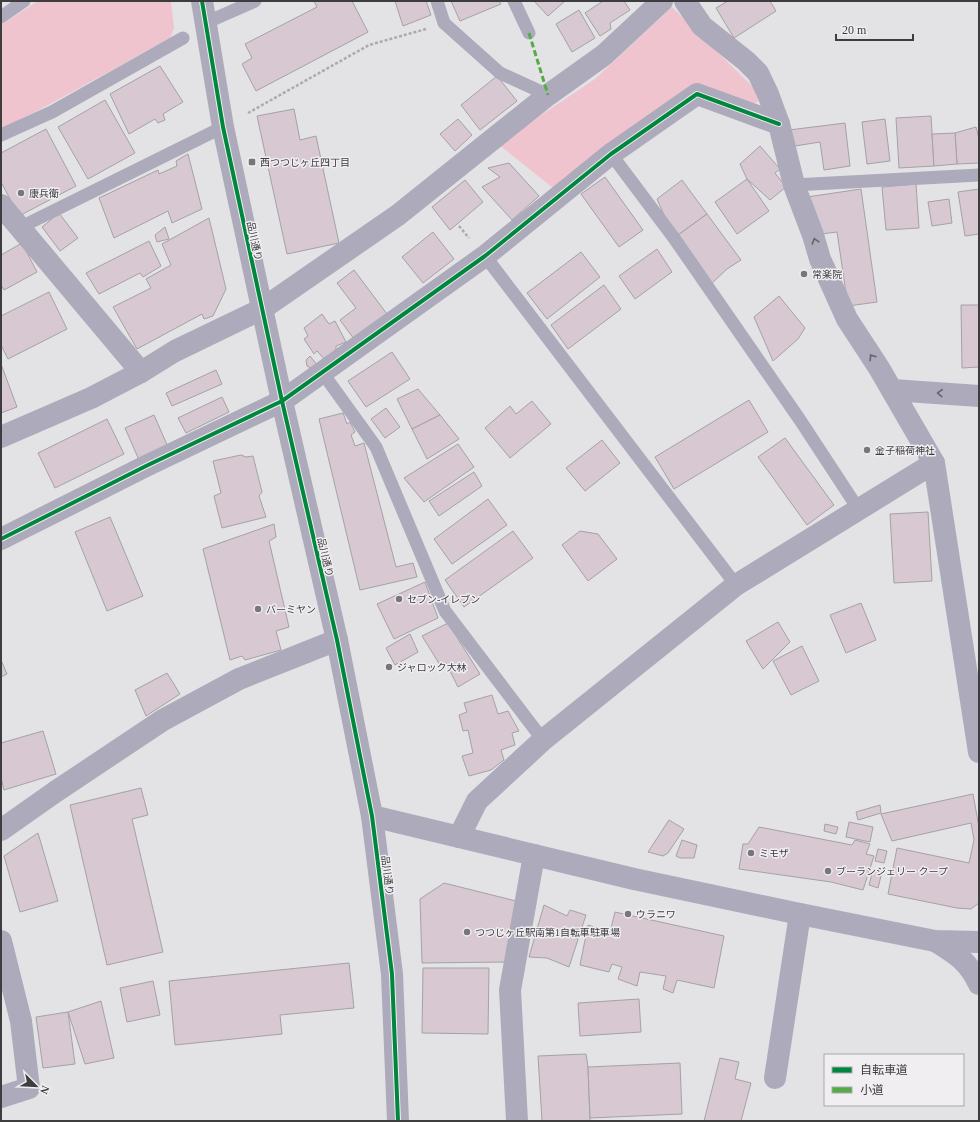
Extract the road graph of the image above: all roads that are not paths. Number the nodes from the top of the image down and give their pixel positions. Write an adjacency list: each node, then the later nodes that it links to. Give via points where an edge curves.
1 (24, 1): 8 (lane)
2 (202, 1): 9 (street, 品川通り)
3 (255, 1): 9 (lane)
4 (437, 1): 12 (lane, via 444,23 500,73)
5 (514, 1): 10 (lane)
6 (686, 1): 13 (street, via 702,26 758,73)
7 (652, 5): 12 (street, via 604,55)
8 (1, 17)
9 (205, 23): 14 (street, 品川通り)
10 (528, 33)
11 (183, 38): 15 (lane, via 52,112)
12 (548, 95): 22 (street, via 398,215)
13 (779, 124): 16 (street, via 696,94); 18 (street)
14 (223, 127): 20 (lane); 22 (street, 品川通り)
15 (1, 135)
16 (611, 154): 21 (street); 30 (lane, via 674,238)
17 (979, 174): 18 (lane)
18 (794, 185): 25 (street, one-way to 18, via 848,319 820,259)
19 (1, 205): 20 (street)
20 (20, 228): 23 (street)
21 (485, 256): 24 (street); 32 (lane)
22 (262, 309): 23 (street, via 175,351); 27 (street, 品川通り)
23 (141, 372): 28 (street, via 91,398)
24 (322, 372): 27 (street); 34 (lane, via 376,447 445,610)
25 (892, 390): 26 (street, one-way to 25); 29 (street)
26 (979, 396)
27 (282, 401): 31 (street); 33 (street, 品川通り)
28 (1, 437)
29 (934, 463): 30 (street); 35 (street)
30 (859, 510): 32 (street)
31 (1, 539)
32 (736, 585): 34 (street)
33 (337, 640): 36 (street, 品川通り); 37 (street, via 239,679 163,720)
34 (543, 740): 38 (street, via 477,801)
35 (979, 752)
36 (372, 816): 38 (street); 47 (street, 品川通り, via 392,974)
37 (1, 830)
38 (458, 837): 39 (street)
39 (534, 855): 40 (street); 48 (street, via 510,990)
40 (800, 914): 42 (street); 45 (street)
41 (1, 941): 46 (street, via 22,1021 29,1088)
42 (935, 941): 43 (street); 44 (street, via 960,957)
43 (979, 942)
44 (979, 984)
45 (775, 1078)
46 (1, 1097)
47 (398, 1121)
48 (517, 1121)

